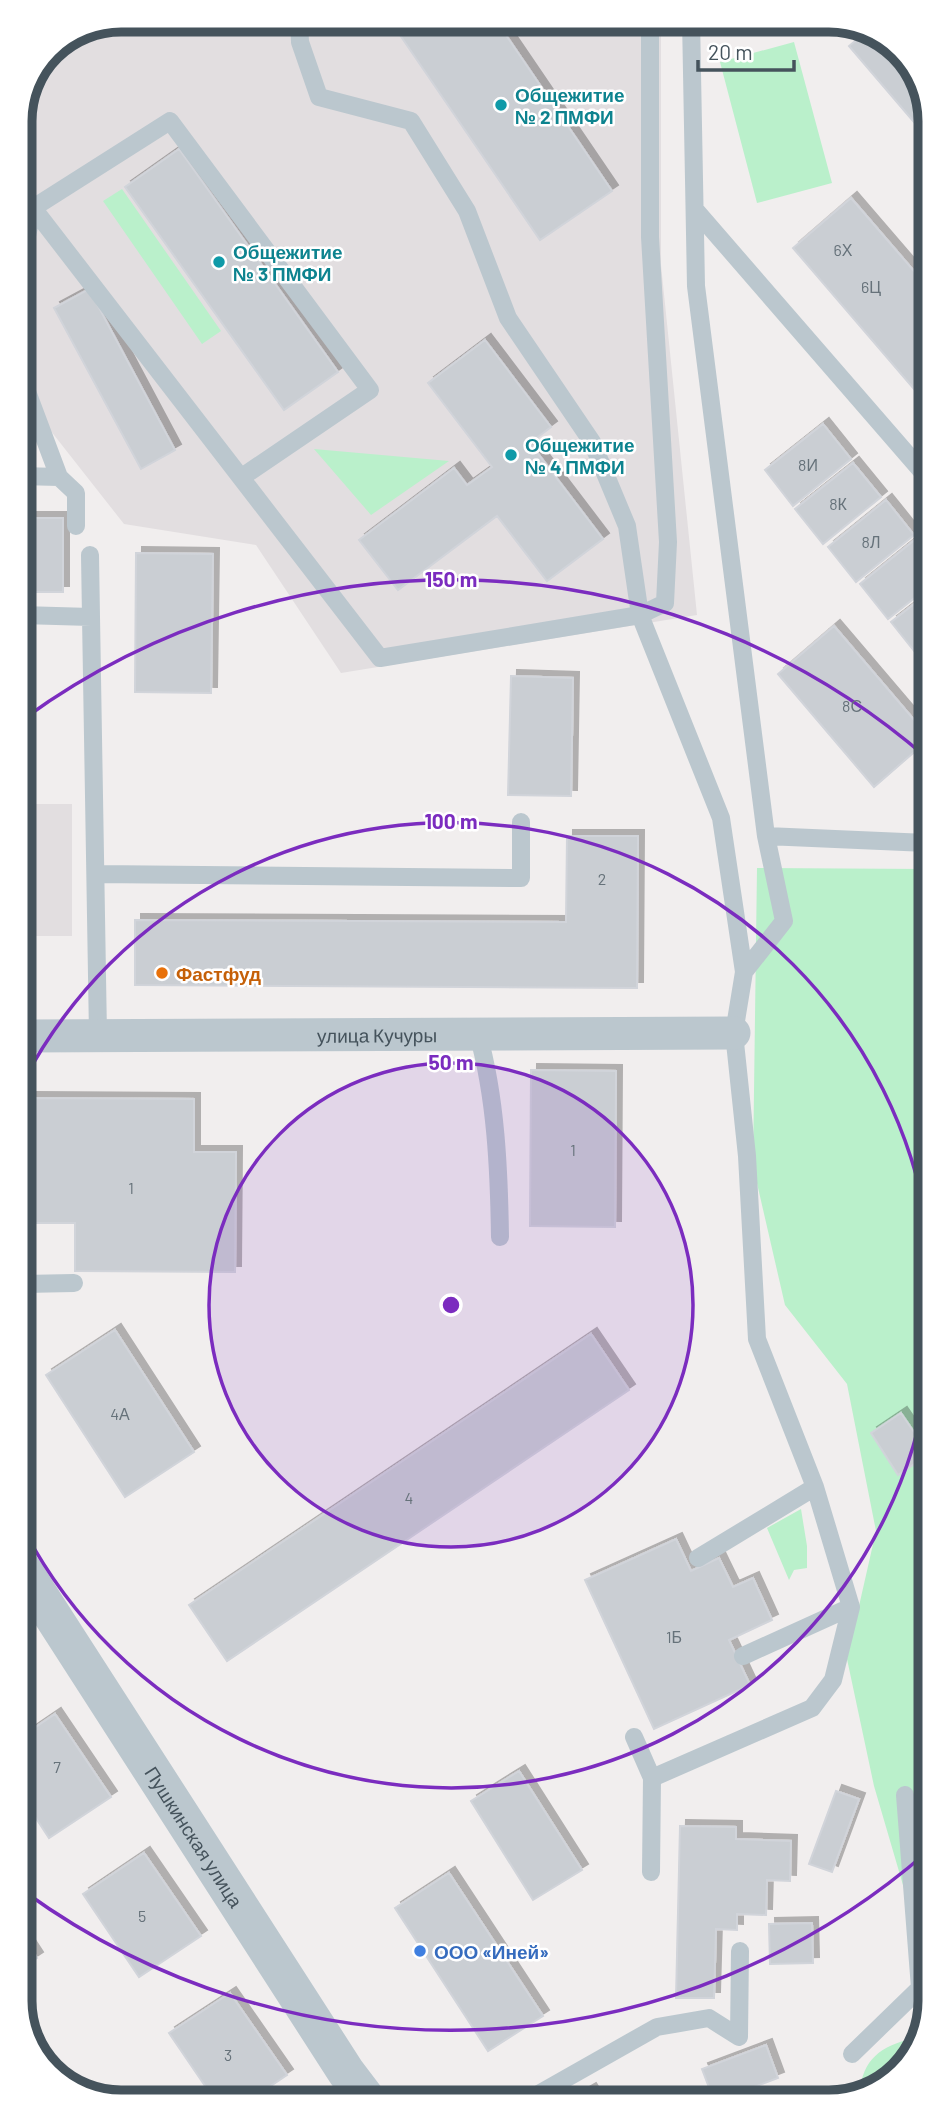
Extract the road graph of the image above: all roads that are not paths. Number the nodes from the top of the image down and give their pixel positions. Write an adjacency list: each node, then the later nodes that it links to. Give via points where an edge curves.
1 (300, 31): 15 (lane, via 319,97 411,121 467,211 508,318 592,442 627,526)
2 (650, 32): 15 (lane, via 650,237 668,541 665,603)
3 (691, 32): 5 (lane)
4 (33, 208): 6 (lane); 11 (lane); 11 (lane, via 170,121 370,390)
5 (696, 212): 8 (lane); 18 (lane, via 696,286)
6 (32, 213)
7 (32, 405): 10 (lane)
8 (918, 467)
9 (32, 476): 10 (lane)
10 (59, 477): 12 (lane, via 76,493)
11 (242, 477): 15 (lane, via 380,657)
12 (76, 526)
13 (90, 555): 16 (lane)
14 (32, 615): 16 (lane)
15 (640, 615): 21 (lane, via 720,818)
16 (91, 617): 20 (lane)
17 (521, 822): 20 (lane, via 521,878)
18 (765, 836): 19 (lane); 21 (lane, via 785,921)
19 (918, 843)
20 (96, 873): 24 (lane)
21 (744, 972): 22 (lane)
22 (734, 1032): 23 (street, улица Кучуры); 29 (lane, via 747,1156 757,1339)
23 (478, 1034): 24 (street, улица Кучуры); 26 (lane, via 486,1065)
24 (98, 1035): 25 (street, улица Кучуры)
25 (32, 1036)
26 (500, 1237)
27 (74, 1283): 28 (lane)
28 (31, 1284)
29 (816, 1487): 30 (lane); 32 (lane)
30 (698, 1558)
31 (31, 1583): 42 (street, Пушкинская улица)
32 (851, 1607): 33 (lane); 35 (lane, via 832,1680 812,1708)
33 (743, 1656)
34 (634, 1737): 35 (lane)
35 (652, 1778): 37 (lane)
36 (905, 1795): 39 (lane)
37 (651, 1872)
38 (740, 1951): 43 (lane, via 739,2037 709,2018 657,2027)
39 (918, 1962)
40 (918, 1990): 41 (lane)
41 (852, 2054)
42 (361, 2090)
43 (546, 2090)

